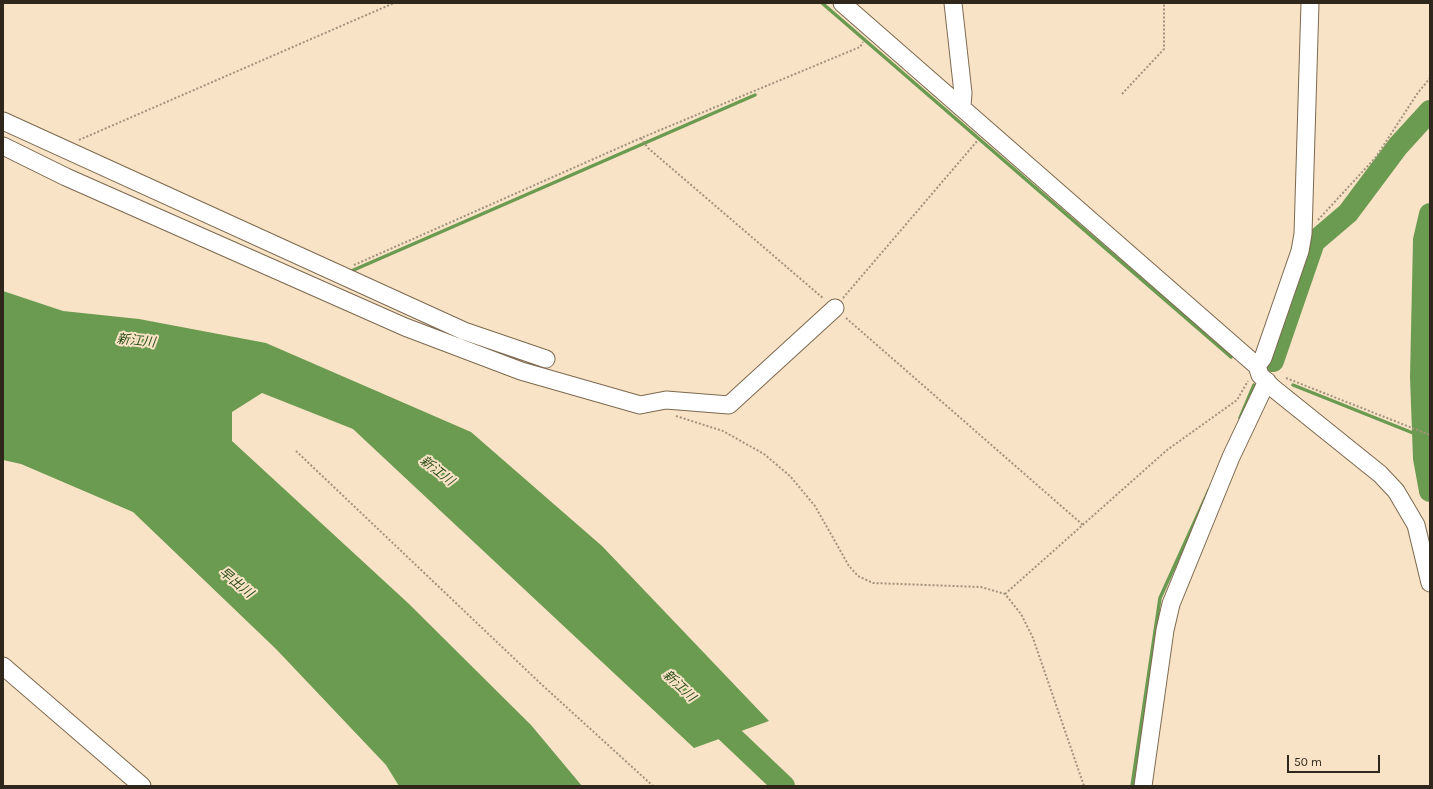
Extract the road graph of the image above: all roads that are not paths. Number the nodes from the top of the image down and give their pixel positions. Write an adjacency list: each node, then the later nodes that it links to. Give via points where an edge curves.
1 (842, 3): 4 (street)
2 (953, 3): 4 (street, via 963,93)
3 (1310, 3): 9 (street, via 1303,234 1300,250 1263,358)
4 (962, 107): 9 (street)
5 (3, 121): 8 (street, via 464,331)
6 (3, 146): 7 (street, via 66,177 405,327 521,371 640,405 666,400 729,405)
7 (835, 308)
8 (546, 358)
9 (1257, 366): 10 (street, via 1260,375)
10 (1270, 385): 11 (street, via 1380,474 1396,491 1416,525); 14 (street, via 1231,458 1171,604)
11 (1430, 583)
12 (3, 666): 13 (street)
13 (142, 786)
14 (1143, 786)

